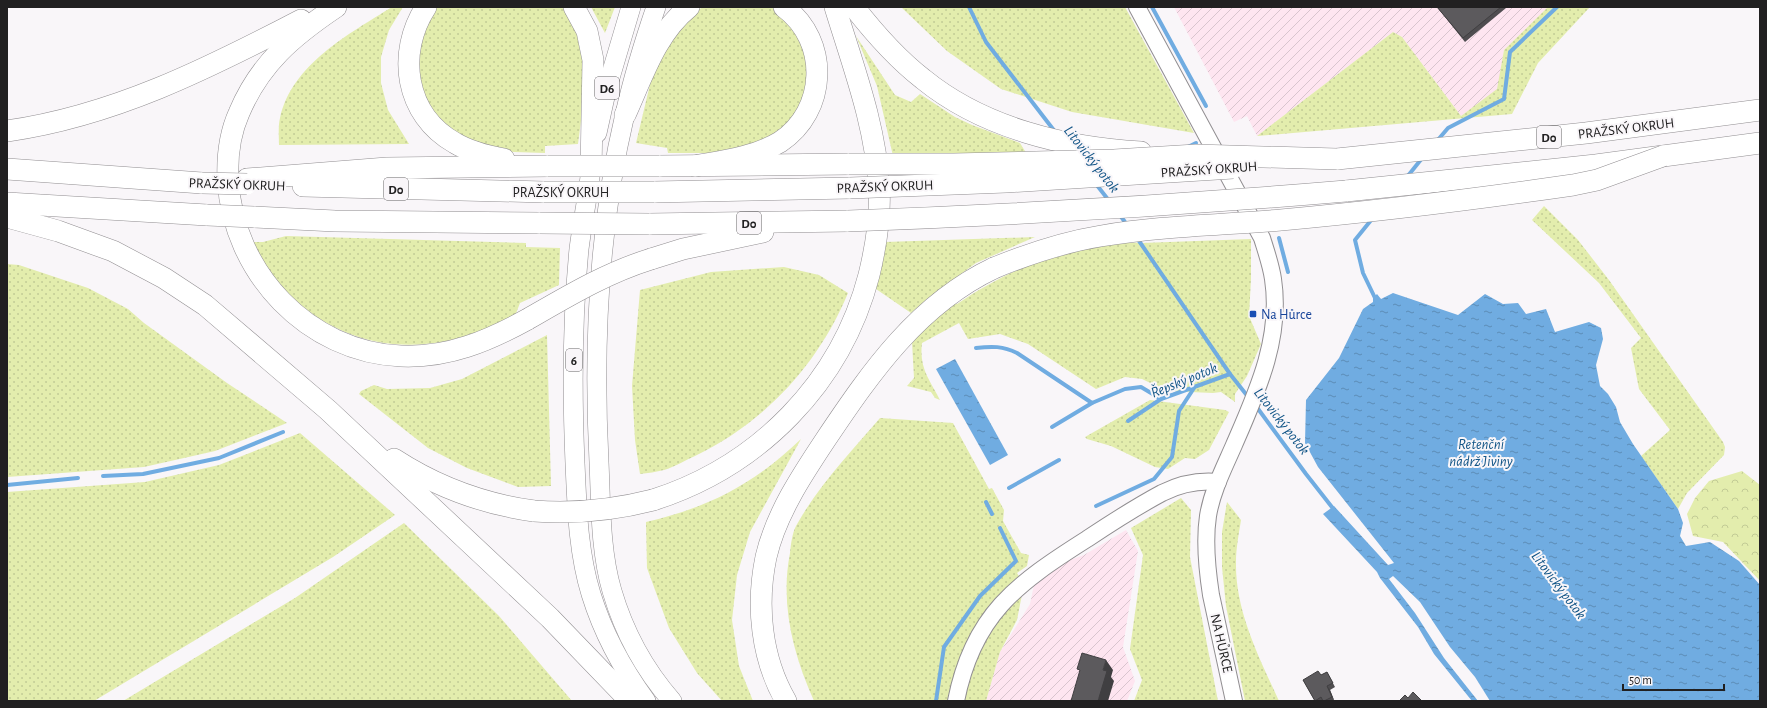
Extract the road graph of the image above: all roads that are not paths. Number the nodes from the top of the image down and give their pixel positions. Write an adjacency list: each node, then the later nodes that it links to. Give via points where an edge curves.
1 (326, 7): 14 (highway, via 203,70 142,96 82,114)
2 (336, 7): 26 (highway, bridge, via 307,27 277,54 252,87 238,115 229,155 229,196 231,211 243,246 266,284 286,306 314,329 347,345 382,354 418,356 450,352 488,340 598,279 624,268 683,250)
3 (426, 7): 19 (highway, via 414,32 408,70 412,90 426,117 439,131 463,147 488,156)
4 (574, 7): 22 (highway, via 587,31 593,60)
5 (631, 7): 22 (highway, D6, via 607,88)
6 (656, 7): 13 (highway, D6)
7 (689, 7): 13 (highway, via 673,22 659,44)
8 (784, 7): 20 (highway, via 805,30 814,50 818,80 810,108 793,132 770,148)
9 (835, 7): 27 (highway, bridge, via 870,126 879,187 877,237 865,289 845,340 806,399 781,426 754,449 724,469 691,486 653,500 587,512 534,511 497,504 443,486 390,456)
10 (854, 7): 16 (highway, bridge, via 890,51 924,80 960,104 986,117 1055,140 1111,149)
11 (1137, 7): 28 (main road, NA HŮRCE, via 1262,238 1273,278 1275,317 1272,343 1264,372)
12 (1760, 110): 18 (highway, PRAŽSKÝ OKRUH / D0, via 1586,133)
13 (625, 115): 31 (highway, 6, via 606,218 598,314 598,444 604,547 612,590 624,624 640,656)
14 (7, 131)
15 (1760, 143): 17 (highway, D0)
16 (1196, 155): 18 (highway, bridge); 20 (highway, bridge, via 1060,162)
17 (1663, 156): 26 (highway, D0, bridge, via 1487,177 1198,203 1024,214); 32 (highway, bridge, via 1597,180 1565,186 1403,208 1136,231 1088,238 1020,258 978,276 949,295 919,320 886,354 849,404 794,489 772,538 766,556 762,585 762,627 770,663)
18 (1337, 159): 23 (highway, PRAŽSKÝ OKRUH / D0, bridge, via 1022,182 850,188 544,192)
19 (548, 166): 20 (highway, bridge); 23 (highway, via 387,168)
20 (695, 166)
21 (7, 170): 23 (highway, PRAŽSKÝ OKRUH / D0, bridge, via 202,183)
22 (591, 171): 30 (highway, 6, via 579,248 575,322 574,409 580,539 586,576 603,628 619,660)
23 (247, 182)
24 (7, 203): 26 (highway, D0, bridge, via 334,221 540,224)
25 (7, 217): 27 (highway, via 58,231 113,251 164,278 223,320)
26 (806, 222)
27 (328, 410): 29 (highway, via 550,618)
28 (1218, 482): 33 (main road, via 1194,482 1162,493 1027,579 1005,599 973,644 962,672); 34 (main road, NA HŮRCE, via 1207,530 1209,578)
29 (630, 701)
30 (646, 701)
31 (672, 701)
32 (786, 701)
33 (956, 701)
34 (1234, 701)

